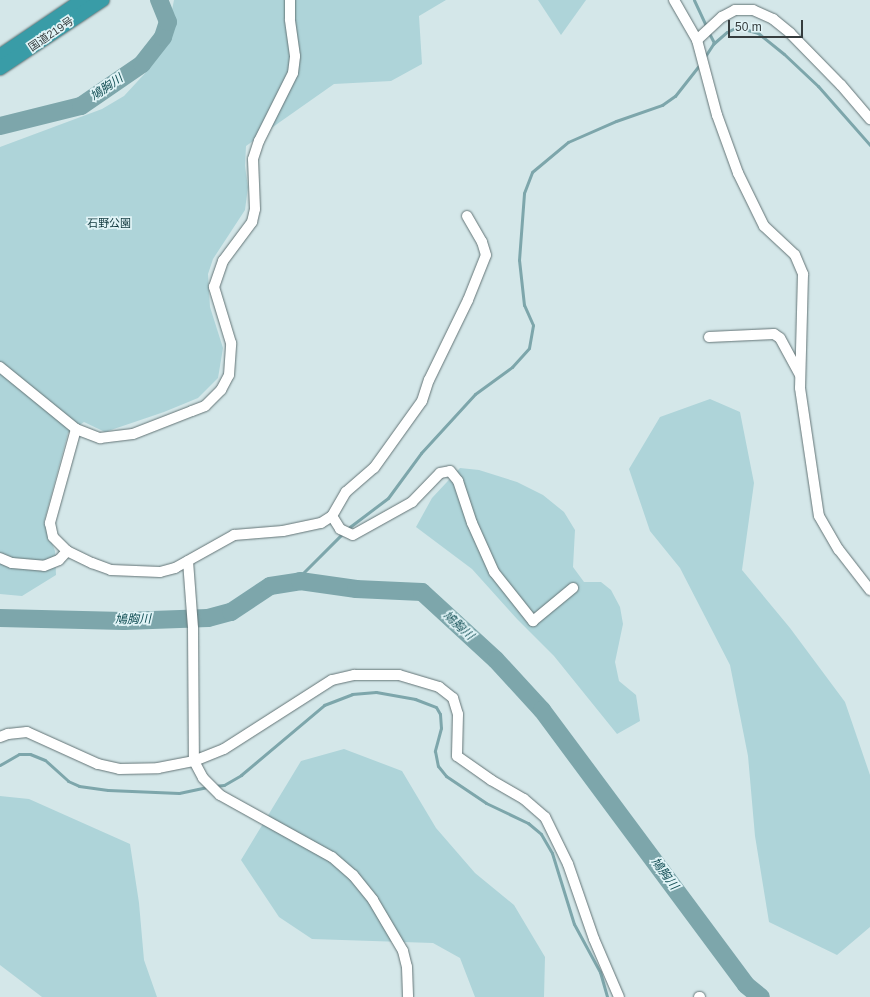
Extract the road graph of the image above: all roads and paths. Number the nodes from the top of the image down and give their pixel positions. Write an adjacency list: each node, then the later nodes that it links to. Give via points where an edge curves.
1 (83, 0): 6 (highway, 国道219号)
2 (102, 0): 7 (highway, 国道219号)
3 (290, 0): 13 (street, via 295,56 293,73 259,141 253,159 255,209 252,222 223,261 214,287 231,343 229,375 221,390 205,406 133,434 100,438)
4 (674, 0): 5 (street)
5 (697, 40): 8 (street, via 722,17 735,10 753,10 773,19 841,84); 12 (street, via 717,115 738,173 764,226 795,255 803,274)
6 (0, 56)
7 (0, 68)
8 (870, 118)
9 (467, 216): 14 (street, via 482,242 486,255 468,300 429,380 422,401 374,468 346,492)
10 (709, 337): 12 (street, via 768,332 774,334 780,338)
11 (0, 367): 13 (street)
12 (801, 376): 19 (street, via 819,516 834,543)
13 (76, 429): 15 (street, via 50,523 53,536)
14 (332, 516): 17 (street, via 321,523 301,528 234,536); 18 (street, via 340,529 353,535 412,502 440,474 450,471 458,481 475,530 494,572 533,621)
15 (67, 551): 16 (street, via 59,560 44,566); 17 (street, via 111,570 144,573 175,568)
16 (0, 558)
17 (188, 561): 21 (street, via 193,628)
18 (574, 588)
19 (870, 590)
20 (0, 738): 21 (street, via 8,734 27,732 98,764 119,769 158,768)
21 (194, 761): 22 (street, via 202,778 220,795 332,857 353,875 373,900 403,951 407,967); 23 (street, via 224,750 332,680 398,674 445,690 453,698 458,714 457,756 490,780 524,799 545,817 568,864 594,939)
22 (408, 997)
23 (619, 997)

